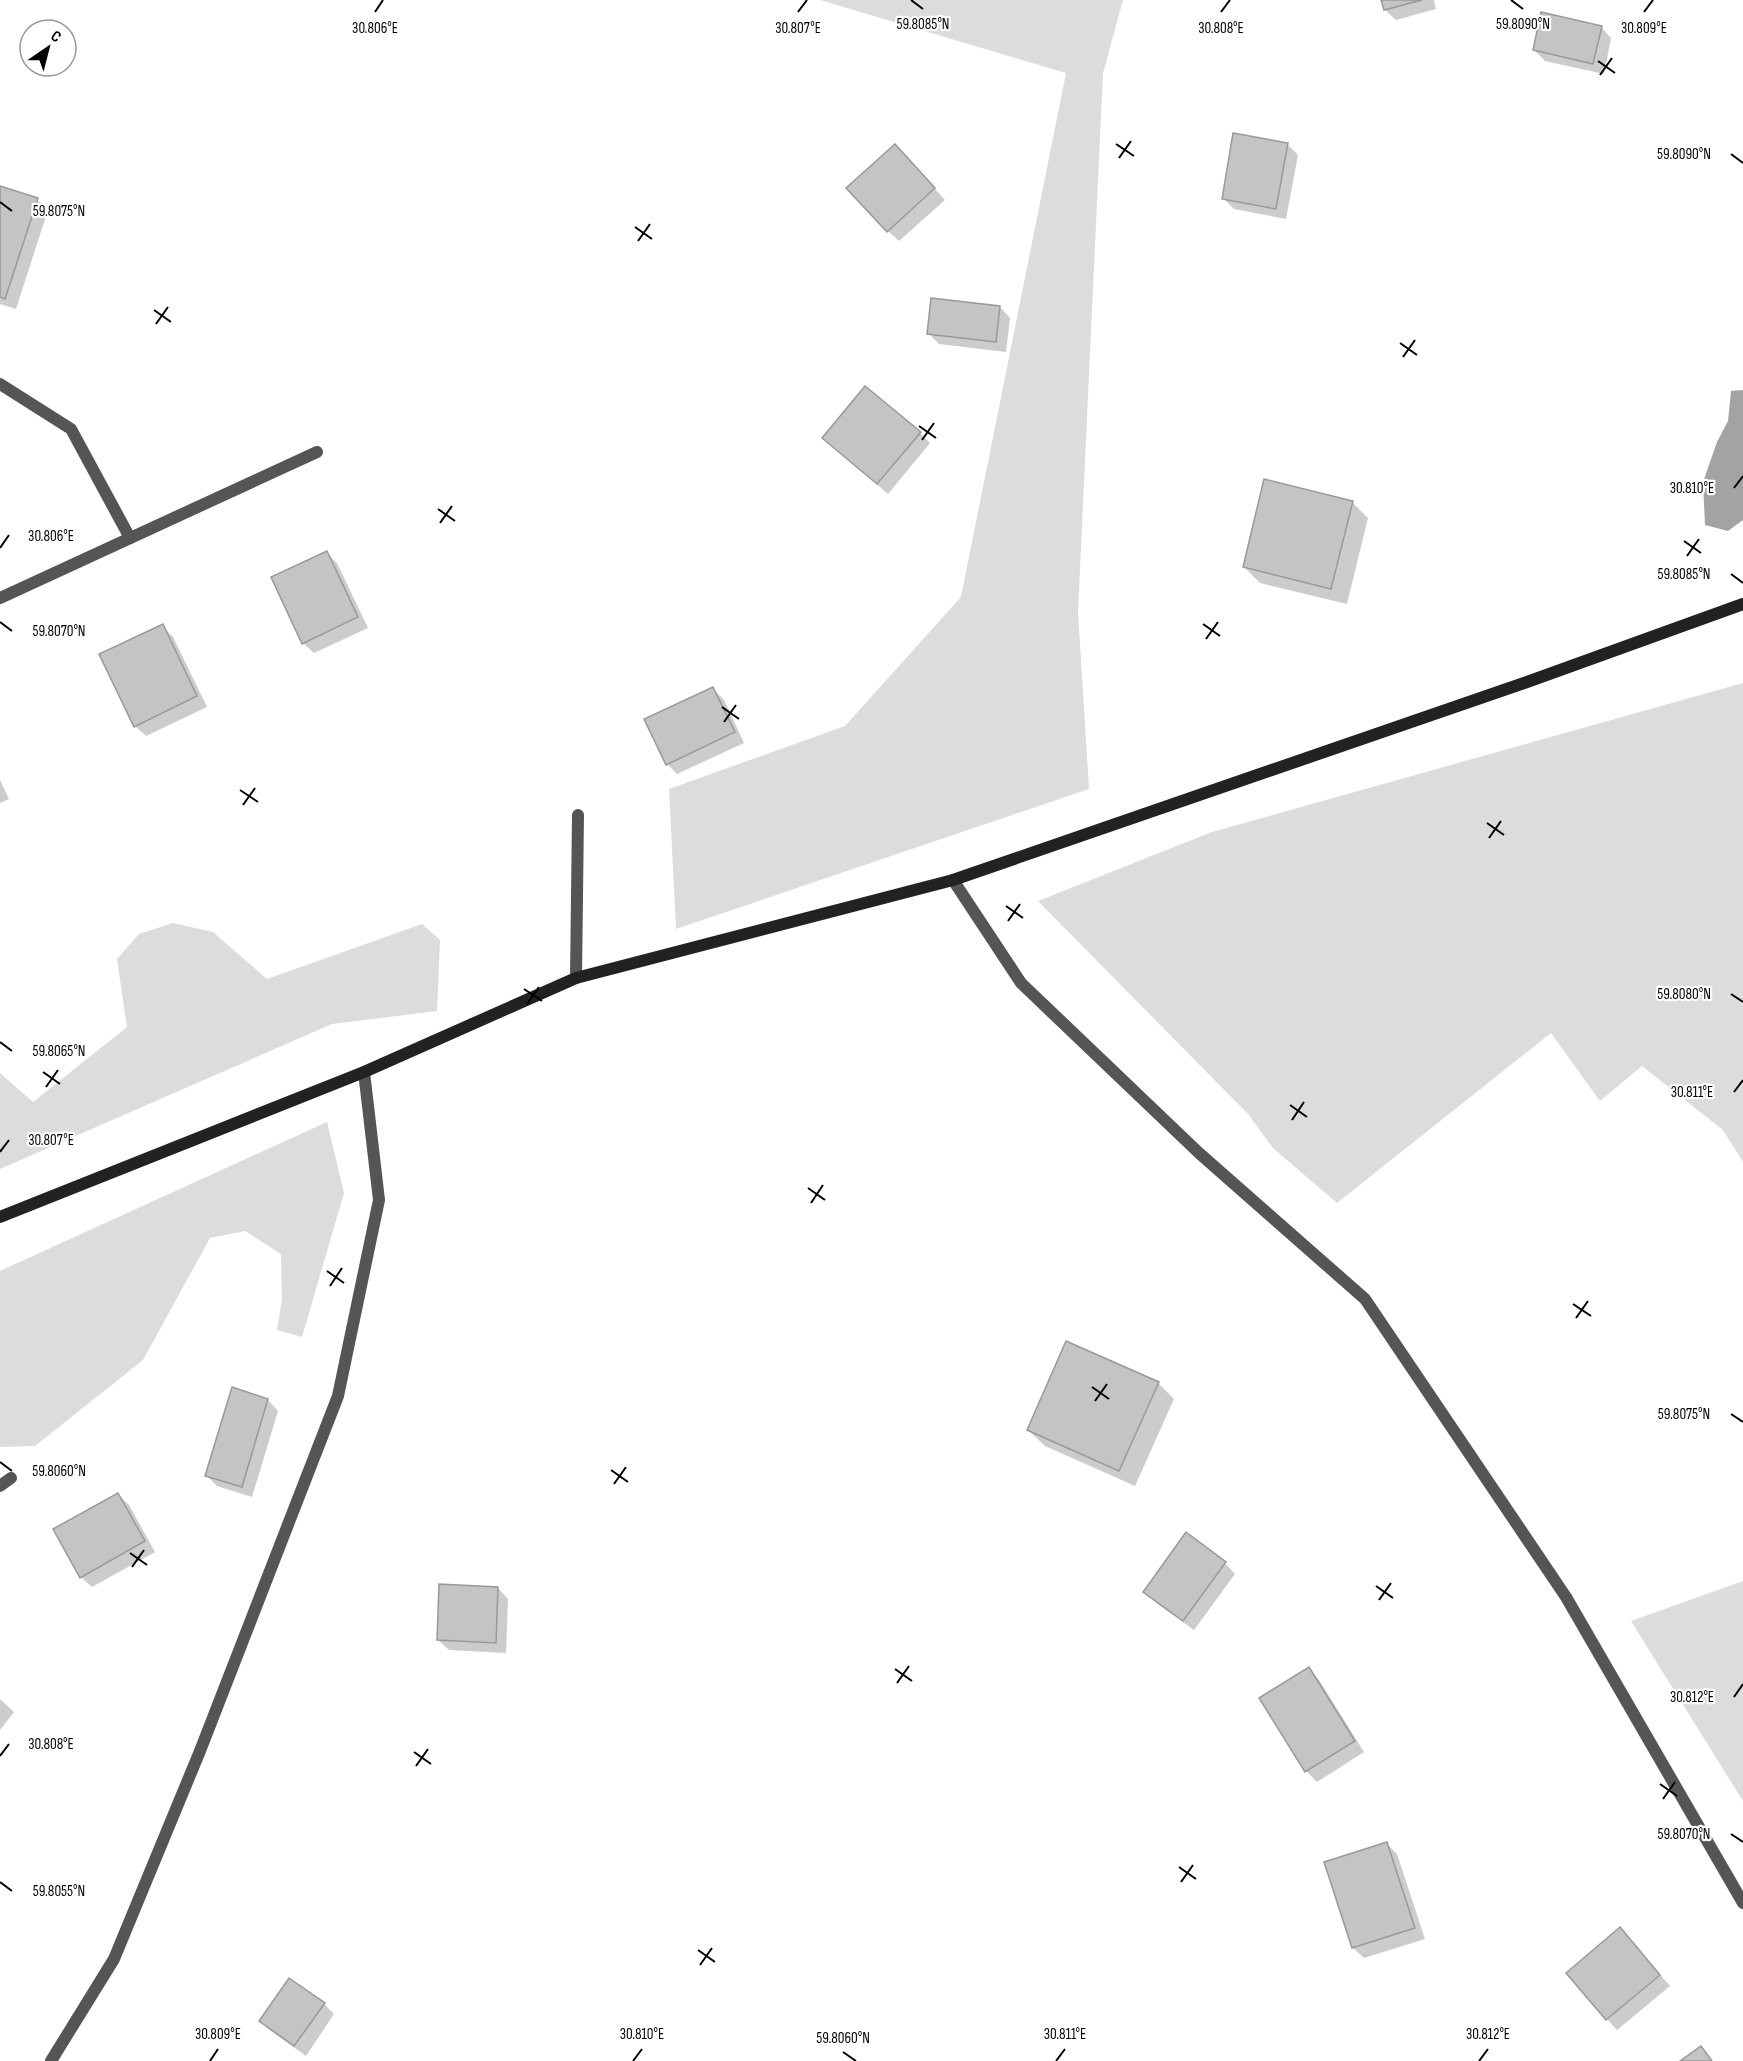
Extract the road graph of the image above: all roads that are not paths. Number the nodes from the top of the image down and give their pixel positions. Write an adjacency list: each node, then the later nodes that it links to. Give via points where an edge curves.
1 (0, 384): 3 (street, via 71,429)
2 (317, 452): 3 (street)
3 (130, 538): 4 (street)
4 (0, 598)
5 (1743, 604): 7 (street)
6 (578, 815): 8 (street)
7 (953, 880): 8 (street); 13 (street, via 1021,983 1198,1153 1365,1299 1566,1597)
8 (576, 978): 9 (street)
9 (364, 1072): 10 (street); 14 (street, via 379,1200 338,1396 200,1751 114,1959)
10 (0, 1217)
11 (12, 1478): 12 (street)
12 (0, 1486)
13 (1743, 1903)
14 (51, 2061)

